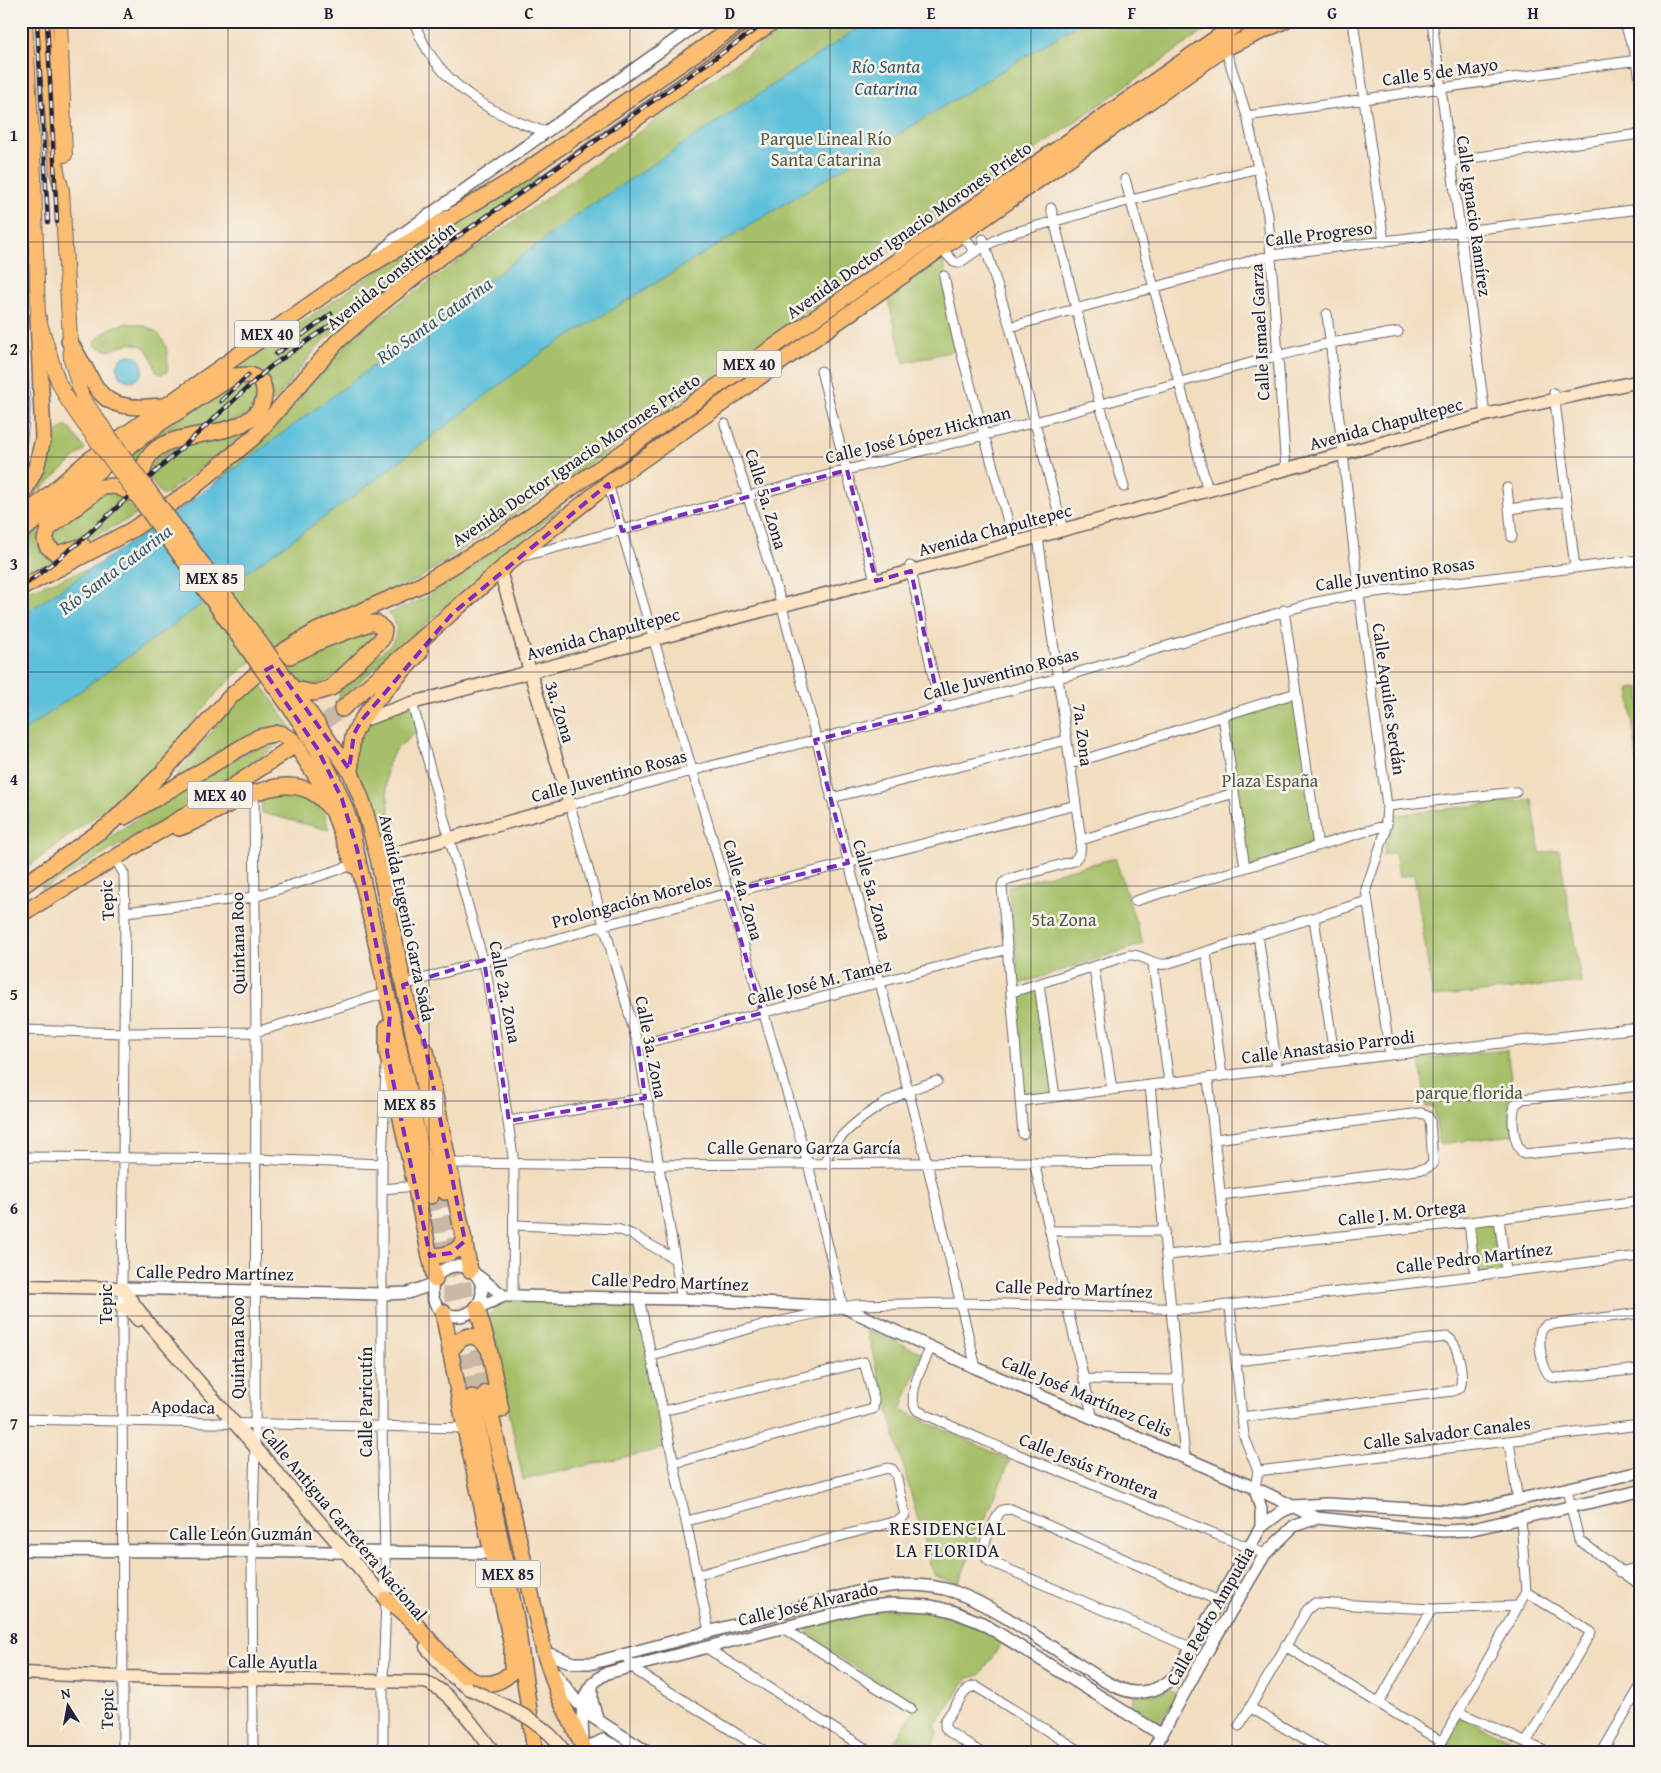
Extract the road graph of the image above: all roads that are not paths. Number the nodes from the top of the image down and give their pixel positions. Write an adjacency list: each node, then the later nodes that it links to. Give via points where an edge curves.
1 (25, 21): 30 (main road, MEX 85)
2 (45, 21): 31 (main road, MEX 85, via 57,172)
3 (60, 21): 31 (main road, via 66,174)
4 (414, 21): 24 (street, via 430,56 470,97 493,111)
5 (702, 21): 24 (street)
6 (742, 21): 14 (highway, Avenida Constitución / MEX 40)
7 (774, 21): 23 (highway, Avenida Constitución / MEX 40)
8 (1242, 21): 104 (highway, Avenida Doctor Ignacio Morones Prieto / MEX 40, via 501,537 423,584 304,637)
9 (1260, 21): 15 (highway)
10 (1284, 21): 15 (highway, Avenida Doctor Ignacio Morones Prieto / MEX 40)
11 (1353, 21): 21 (street)
12 (1432, 21): 19 (street, Calle Ignacio Ramírez)
13 (1624, 21): 17 (street)
14 (726, 32): 23 (highway); 44 (highway, Avenida Constitución / MEX 40, via 514,179)
15 (1246, 37): 16 (highway, Avenida Doctor Ignacio Morones Prieto / MEX 40)
16 (1225, 48): 22 (street, Calle Ismael Garza); 38 (highway, Avenida Doctor Ignacio Morones Prieto / MEX 40)
17 (1637, 60): 18 (street); 19 (street, Calle 5 de Mayo)
18 (1640, 80)
19 (1440, 88): 21 (street, Calle 5 de Mayo); 27 (street, Calle Ignacio Ramírez)
20 (21, 98): 26 (main road)
21 (1365, 99): 22 (street, Calle 5 de Mayo); 40 (street)
22 (1247, 116): 28 (street, Calle Ismael Garza)
23 (623, 128): 83 (highway, Avenida Constitución / MEX 40, via 435,261 372,311 337,342 274,416 238,451 187,493)
24 (546, 132): 44 (street, via 394,240)
25 (1640, 134): 27 (street)
26 (23, 145): 30 (main road)
27 (1450, 161): 37 (street, Calle Ignacio Ramírez)
28 (1259, 168): 32 (street); 43 (street, Calle Ismael Garza)
29 (1126, 179): 32 (street)
30 (27, 183): 33 (main road, MEX 85)
31 (62, 190): 53 (main road, MEX 85)
32 (1131, 200): 36 (street); 46 (street)
33 (28, 203): 49 (main road, MEX 85)
34 (1052, 208): 36 (street)
35 (1640, 209): 37 (street, Calle Progreso)
36 (1054, 221): 39 (street); 47 (street)
37 (1460, 233): 40 (street, Calle Progreso); 63 (street, Calle Ignacio Ramírez)
38 (962, 234): 41 (highway, Avenida Doctor Ignacio Morones Prieto / MEX 40); 42 (street)
39 (985, 242): 42 (street); 50 (street)
40 (1384, 242): 43 (street, Calle Progreso)
41 (941, 248): 42 (street, via 956,263); 72 (highway, Avenida Doctor Ignacio Morones Prieto / MEX 40)
42 (975, 252)
43 (1272, 255): 46 (street, Calle Progreso); 55 (street, Calle Ismael Garza)
44 (372, 263): 62 (highway, Avenida Constitución / MEX 40)
45 (944, 276): 67 (street)
46 (1156, 287): 47 (street, Calle Progreso); 59 (street)
47 (1075, 309): 50 (street, Calle Progreso); 61 (street)
48 (1327, 314): 54 (street, Calle Aquiles Serdán)
49 (38, 318): 64 (main road, MEX 85, via 58,381 68,401); 78 (highway, via 43,439 36,468)
50 (1010, 327): 65 (street)
51 (1398, 332): 54 (street, Calle José López Hickman)
52 (21, 336): 68 (street, via 25,407)
53 (69, 341): 62 (highway, via 97,389 113,404 132,408); 64 (main road, MEX 85, via 75,379)
54 (1330, 343): 55 (street, Calle José López Hickman); 69 (street, Calle Aquiles Serdán)
55 (1276, 356): 59 (street, Calle José López Hickman); 70 (street, Calle Ismael Garza)
56 (821, 372): 71 (street)
57 (1640, 374): 60 (main road)
58 (1640, 381): 60 (main road, Avenida Chapultepec)
59 (1180, 383): 61 (street, Calle José López Hickman); 74 (street)
60 (1554, 396): 63 (main road, Avenida Chapultepec); 79 (street)
61 (1100, 405): 65 (street, Calle José López Hickman); 73 (street)
62 (164, 406): 81 (highway, Avenida Constitución / MEX 40, via 89,460)
63 (1484, 412): 69 (main road, Avenida Chapultepec)
64 (90, 420): 76 (main road, MEX 85, bridge)
65 (1035, 422): 67 (street, Calle José López Hickman); 82 (street)
66 (725, 424): 77 (street, Calle 5a. Zona)
67 (984, 435): 71 (street, Calle José López Hickman); 88 (street)
68 (21, 449)
69 (1341, 452): 70 (main road, Avenida Chapultepec); 96 (street, Calle Aquiles Serdán)
70 (1286, 467): 74 (main road, Avenida Chapultepec)
71 (847, 470): 77 (street, Calle José López Hickman); 94 (street)
72 (608, 484): 84 (street, Calle 4a. Zona); 89 (highway, Avenida Doctor Ignacio Morones Prieto / MEX 40)
73 (1124, 488)
74 (1208, 488): 82 (main road, Avenida Chapultepec)
75 (1507, 488): 80 (street)
76 (139, 489): 83 (highway, via 102,487 48,529 45,540 57,554); 85 (highway, via 145,461 157,448 248,420 260,407 264,387 258,378 242,374 234,376 162,422); 102 (highway, MEX 85, bridge)
77 (748, 497): 84 (street, Calle José López Hickman); 97 (street, Calle 5a. Zona)
78 (21, 498)
79 (1567, 501): 80 (street); 92 (street)
80 (1509, 509): 87 (street)
81 (21, 519)
82 (1062, 528): 86 (main road, Avenida Chapultepec); 88 (main road)
83 (130, 531): 95 (highway, Avenida Constitución / MEX 40)
84 (622, 531): 89 (street, Calle José López Hickman); 100 (street, Calle 4a. Zona)
85 (21, 532)
86 (1038, 537): 88 (main road, Avenida Chapultepec); 103 (street, 7a. Zona)
87 (1512, 537)
88 (1013, 541): 91 (main road, Avenida Chapultepec)
89 (513, 559): 93 (highway, Avenida Doctor Ignacio Morones Prieto / MEX 40)
90 (1640, 560): 92 (street, Calle Juventino Rosas)
91 (910, 568): 94 (main road, Avenida Chapultepec); 108 (street)
92 (1575, 568): 96 (street, Calle Juventino Rosas)
93 (500, 571): 99 (highway, Avenida Doctor Ignacio Morones Prieto / MEX 40); 101 (main road, 3a. Zona)
94 (875, 578): 97 (main road, Avenida Chapultepec)
95 (21, 588)
96 (1358, 594): 98 (street, Calle Juventino Rosas); 124 (street, Calle Aquiles Serdán)
97 (781, 602): 100 (main road, Avenida Chapultepec); 112 (street, Calle 5a. Zona)
98 (1284, 610): 103 (street, Calle Juventino Rosas); 106 (street)
99 (452, 614): 109 (highway, Avenida Doctor Ignacio Morones Prieto / MEX 40); 111 (highway)
100 (653, 636): 101 (main road, Avenida Chapultepec); 116 (street, Calle 4a. Zona)
101 (529, 669): 107 (main road, Avenida Chapultepec); 122 (main road, 3a. Zona)
102 (276, 677): 105 (highway, Avenida Eugenio Garza Sada / MEX 85); 137 (highway, Avenida Eugenio Garza Sada / MEX 85, via 333,777 350,823)
103 (1059, 678): 108 (street, Calle Juventino Rosas); 113 (street, 7a. Zona)
104 (243, 683): 105 (highway, via 330,638 370,623 382,626 382,639 336,684 315,693); 126 (highway, Avenida Doctor Ignacio Morones Prieto / MEX 40, via 163,772)
105 (294, 689): 117 (highway, Avenida Eugenio Garza Sada / MEX 85)
106 (1296, 693): 110 (street); 131 (street)
107 (412, 703): 111 (main road, Avenida Chapultepec); 129 (street, Calle 2a. Zona)
108 (940, 708): 112 (street, Calle Juventino Rosas)
109 (342, 709)
110 (1223, 716): 115 (street); 119 (street)
111 (361, 722): 117 (highway, via 352,742)
112 (815, 740): 116 (street, Calle Juventino Rosas); 121 (street, Calle 5a. Zona)
113 (1067, 740): 115 (street, 7a. Zona); 121 (street)
114 (289, 749): 128 (highway, MEX 40)
115 (1070, 764): 123 (street, 7a. Zona)
116 (691, 772): 122 (street, Calle Juventino Rosas); 139 (street, Calle 4a. Zona)
117 (351, 773): 132 (highway, Avenida Eugenio Garza Sada / MEX 85)
118 (1516, 792): 124 (street)
119 (1234, 793): 130 (street); 136 (street)
120 (254, 794): 125 (highway, via 278,785 296,785 315,793); 128 (highway, via 204,818); 140 (street, Quintana Roo)
121 (831, 798): 134 (street, Calle 5a. Zona)
122 (570, 805): 129 (main road, Calle Juventino Rosas); 146 (street, Calle 3a. Zona)
123 (1076, 805): 130 (street, 7a. Zona); 134 (street, Prolongación Morelos)
124 (1387, 806): 127 (street, Calle Aquiles Serdán)
125 (331, 808): 126 (highway, via 321,781 296,745 285,735 272,733 259,737); 135 (highway)
126 (110, 824): 138 (highway, Avenida Doctor Ignacio Morones Prieto / MEX 40)
127 (1387, 825): 131 (street); 142 (street, Calle Aquiles Serdán, via 1368,880)
128 (149, 838): 133 (highway, MEX 40)
129 (449, 838): 132 (main road, Calle Juventino Rosas); 150 (street, Calle 2a. Zona)
130 (1081, 840): 148 (street, via 1080,853 1074,861 1003,883)
131 (1318, 846): 136 (street)
132 (378, 858): 155 (highway, Avenida Eugenio Garza Sada / MEX 85)
133 (115, 859): 143 (street, Tepic, via 124,874); 144 (highway, MEX 40)
134 (848, 863): 139 (street, Prolongación Morelos); 153 (street, Calle 5a. Zona)
135 (353, 865): 137 (highway); 140 (street)
136 (1245, 868): 141 (street)
137 (363, 879): 157 (highway, Avenida Eugenio Garza Sada / MEX 85)
138 (21, 888)
139 (727, 892): 146 (street, Prolongación Morelos); 160 (street, Calle 4a. Zona)
140 (254, 897): 143 (street); 163 (street, Quintana Roo)
141 (1135, 901)
142 (1366, 901): 145 (street); 167 (street, Calle Aquiles Serdán)
143 (125, 912): 164 (street, Tepic)
144 (21, 914)
145 (1314, 918): 147 (street); 168 (street)
146 (604, 925): 150 (street, Prolongación Morelos); 165 (street, Calle 3a. Zona)
147 (1258, 935): 149 (street); 169 (street)
148 (1008, 949): 153 (street, Calle José M. Tamez); 156 (street)
149 (1206, 952): 151 (street, via 1166,964); 170 (street)
150 (484, 960): 155 (street, Prolongación Morelos); 181 (street, Calle 2a. Zona)
151 (1153, 964): 152 (street, via 1136,955); 173 (street)
152 (1094, 967): 154 (street); 176 (street)
153 (879, 984): 160 (street, Calle José M. Tamez); 177 (street, Calle 5a. Zona)
154 (1039, 984): 156 (street); 178 (street)
155 (403, 985): 158 (highway, Avenida Eugenio Garza Sada / MEX 85)
156 (1012, 992): 180 (street)
157 (386, 993): 159 (highway, Avenida Eugenio Garza Sada / MEX 85); 163 (street)
158 (408, 1009): 159 (highway, Avenida Eugenio Garza Sada / MEX 85, via 438,1194); 188 (highway, via 424,1040)
159 (390, 1013): 166 (highway)
160 (762, 1013): 165 (street, Calle José M. Tamez); 194 (street, Calle 4a. Zona)
161 (1640, 1028): 167 (street, Calle Anastasio Parrodi)
162 (21, 1030): 164 (street)
163 (256, 1032): 164 (street); 187 (street, Quintana Roo)
164 (125, 1033): 186 (street, Tepic)
165 (638, 1045): 179 (street, Calle 3a. Zona)
166 (387, 1052): 192 (street, Calle Paricutín); 197 (highway)
167 (1390, 1055): 168 (street, Calle Anastasio Parrodi)
168 (1335, 1062): 169 (street, Calle Anastasio Parrodi)
169 (1277, 1069): 170 (street, Calle Anastasio Parrodi)
170 (1222, 1076): 171 (street, Calle Anastasio Parrodi)
171 (1208, 1078): 173 (street, Calle Anastasio Parrodi); 183 (street)
172 (937, 1081): 177 (street)
173 (1168, 1082): 174 (street, Calle Anastasio Parrodi)
174 (1150, 1085): 176 (street, Calle Anastasio Parrodi); 190 (street)
175 (1640, 1086): 184 (street, via 1518,1102 1513,1112 1517,1143 1520,1150 1529,1155)
176 (1112, 1090): 178 (street, Calle Anastasio Parrodi)
177 (908, 1091): 191 (street, Calle 5a. Zona); 195 (street, via 874,1110 836,1140)
178 (1056, 1097): 180 (street, Calle Anastasio Parrodi)
179 (645, 1098): 181 (street); 196 (street, Calle 3a. Zona)
180 (1021, 1102): 182 (street)
181 (509, 1121): 193 (street, Calle 2a. Zona)
182 (1023, 1134)
183 (1215, 1139): 199 (street); 199 (street, via 1414,1113 1427,1115 1430,1120 1433,1164 1425,1169)
184 (1640, 1143)
185 (21, 1157): 186 (street)
186 (123, 1158): 187 (street); 217 (street, Tepic)
187 (255, 1159): 192 (street); 218 (street, Quintana Roo)
188 (450, 1162): 193 (street, Calle Genaro Garza García); 206 (highway)
189 (1034, 1162): 190 (street, Calle Genaro Garza García); 191 (street, Calle Genaro Garza García); 204 (street)
190 (1158, 1162): 205 (street)
191 (926, 1163): 195 (street, Calle Genaro Garza García); 224 (street, Calle 5a. Zona)
192 (382, 1164): 198 (street, Calle Paricutín)
193 (514, 1164): 196 (street, Calle Genaro Garza García); 203 (street, Calle 2a. Zona)
194 (808, 1164): 195 (street, Calle Genaro Garza García); 196 (street, Calle Genaro Garza García); 227 (street, Calle 4a. Zona)
195 (824, 1164)
196 (657, 1165): 211 (street, Calle 3a. Zona)
197 (416, 1186): 198 (street); 209 (highway)
198 (382, 1189): 220 (street, Calle Paricutín)
199 (1220, 1195): 207 (street)
200 (1640, 1201): 201 (street, Calle J. M. Ortega)
201 (1498, 1219): 202 (street, Calle J. M. Ortega); 212 (street)
202 (1469, 1222): 207 (street, Calle J. M. Ortega); 214 (street)
203 (514, 1225): 211 (street, via 617,1229); 221 (street, Calle 2a. Zona)
204 (1050, 1231): 205 (street); 226 (street)
205 (1165, 1231): 208 (street)
206 (465, 1241): 209 (highway, via 451,1253); 213 (highway)
207 (1226, 1249): 208 (street, Calle J. M. Ortega)
208 (1168, 1255): 231 (street)
209 (430, 1256): 215 (highway)
210 (1640, 1256): 212 (street, Calle Pedro Martínez)
211 (674, 1258): 223 (street, Calle 3a. Zona)
212 (1506, 1271): 214 (street, Calle Pedro Martínez)
213 (472, 1272): 215 (street, via 448,1268); 221 (street); 230 (street, via 482,1291)
214 (1475, 1275): 228 (street, Calle Pedro Martínez)
215 (434, 1282): 219 (street, Calle Pedro Martínez); 225 (street)
216 (21, 1286): 217 (main road, Calle Pedro Martínez)
217 (122, 1288): 218 (street, Calle Pedro Martínez); 229 (street, Tepic); 233 (main road, Calle Antigua Carretera Nacional)
218 (254, 1291): 220 (street, Calle Pedro Martínez); 251 (street, Quintana Roo)
219 (408, 1293): 220 (street, Calle Pedro Martínez); 225 (street, Calle Pedro Martínez)
220 (382, 1294): 253 (street, Calle Paricutín)
221 (509, 1296): 222 (street, Calle Pedro Martínez); 230 (street, Calle Pedro Martínez)
222 (639, 1298): 223 (street, Calle Pedro Martínez); 237 (street)
223 (682, 1299): 227 (street, Calle Pedro Martínez)
224 (961, 1303): 226 (street, Calle Pedro Martínez); 227 (street, Calle Pedro Martínez, via 868,1303); 239 (street, Calle 5a. Zona)
225 (438, 1306): 230 (street, via 449,1315 463,1316); 236 (highway)
226 (1066, 1306): 231 (street, Calle Pedro Martínez); 241 (street)
227 (843, 1307): 234 (street, Calle José Martínez Celis); 237 (street)
228 (1230, 1307): 231 (street, Calle Pedro Martínez); 238 (street)
229 (122, 1308): 233 (main road, via 128,1308 156,1342); 249 (street, Tepic)
230 (477, 1308): 235 (highway)
231 (1173, 1309): 242 (street)
232 (1640, 1313): 240 (street, via 1544,1327 1540,1337 1545,1369 1550,1377)
233 (167, 1344): 250 (main road, Calle Antigua Carretera Nacional)
234 (931, 1347): 239 (street, Calle José Martínez Celis); 271 (street, Calle Jesús Frontera, via 912,1395 918,1411)
235 (489, 1349): 236 (highway, via 480,1339 469,1336 460,1339); 279 (highway, via 526,1540)
236 (450, 1352): 254 (highway)
237 (652, 1356): 245 (street)
238 (1236, 1360): 246 (street); 246 (street, via 1441,1337 1451,1339 1456,1347 1461,1380 1460,1388 1453,1391)
239 (976, 1368): 248 (street, Calle José Martínez Celis)
240 (1640, 1369)
241 (1085, 1379): 242 (street); 248 (street)
242 (1179, 1380): 257 (street)
243 (486, 1393): 279 (highway, MEX 85)
244 (472, 1397): 284 (highway, MEX 85)
245 (664, 1410): 258 (street); 258 (street, via 864,1362 874,1400 873,1409)
246 (1241, 1417): 259 (street, via 1244,1436)
247 (21, 1419): 249 (street, Apodaca)
248 (1093, 1419): 257 (street, Calle José Martínez Celis)
249 (122, 1423): 250 (street, Apodaca); 275 (street, Tepic)
250 (236, 1425): 251 (street, Apodaca); 256 (main road, Calle Antigua Carretera Nacional)
251 (255, 1425): 253 (street, Apodaca); 256 (street, Quintana Roo)
252 (1640, 1426): 255 (street, Calle Salvador Canales)
253 (382, 1427): 254 (street, Apodaca); 274 (street, Calle Paricutín)
254 (465, 1428): 278 (highway)
255 (1509, 1442): 259 (street, Calle Salvador Canales); 264 (street)
256 (255, 1447): 273 (main road, Calle Antigua Carretera Nacional); 276 (street, Quintana Roo)
257 (1185, 1458): 261 (street, Calle José Martínez Celis)
258 (675, 1463): 269 (street)
259 (1258, 1471): 261 (street)
260 (1640, 1472): 262 (street)
261 (1255, 1488): 265 (street, Calle José Martínez Celis); 270 (street, via 1261,1509)
262 (1567, 1490): 264 (street); 266 (street)
263 (1640, 1491): 266 (street)
264 (1518, 1501): 265 (street, via 1448,1513 1326,1504)
265 (1294, 1506): 267 (street, Calle José Martínez Celis); 270 (street, Calle Pedro Ampudia)
266 (1571, 1508): 268 (street); 281 (street, via 1579,1540)
267 (1318, 1518): 268 (street, via 1459,1531); 277 (street, Calle Pedro Ampudia, via 1294,1526)
268 (1521, 1519): 285 (street)
269 (687, 1521): 282 (street); 282 (street, via 882,1469 892,1469 896,1475 905,1515 900,1520)
270 (1261, 1527): 271 (street, Calle Pedro Ampudia)
271 (1248, 1548): 277 (street, Calle Jesús Frontera); 287 (street, Calle Pedro Ampudia)
272 (21, 1550): 275 (street, Calle León Guzmán)
273 (344, 1551): 274 (street, Calle León Guzmán); 276 (street, Calle León Guzmán); 286 (main road, Calle Antigua Carretera Nacional)
274 (383, 1551): 278 (street, Calle León Guzmán); 286 (street, Calle Paricutín)
275 (123, 1552): 276 (street, Calle León Guzmán); 302 (street, Tepic)
276 (252, 1552): 303 (street, Quintana Roo)
277 (1265, 1554): 309 (street, Calle Pedro Ampudia)
278 (492, 1556): 284 (highway); 294 (highway)
279 (524, 1562): 299 (highway, MEX 85)
280 (1640, 1567): 281 (street)
281 (1620, 1572): 283 (street)
282 (698, 1574): 293 (street)
283 (1640, 1585)
284 (511, 1589): 290 (highway, MEX 85)
285 (1526, 1592): 288 (street); 319 (street, via 1591,1632)
286 (386, 1599): 294 (highway, via 400,1608 458,1669 483,1684 503,1680 512,1671 514,1660); 304 (street, Calle Paricutín); 327 (main road, Calle Antigua Carretera Nacional, bridge, via 443,1667 468,1688 533,1720 550,1733)
287 (1219, 1601): 298 (street, Calle Pedro Ampudia); 298 (street, via 1011,1509 1006,1508 999,1513 984,1547 989,1561)
288 (1519, 1606): 289 (street); 315 (street)
289 (1432, 1609): 296 (street, via 1315,1603 1307,1610); 310 (street)
290 (516, 1618): 294 (highway); 326 (highway, MEX 85)
291 (747, 1622): 293 (street, Calle José Alvarado); 295 (street); 308 (street, Calle José Alvarado, via 875,1588 903,1585 933,1587 955,1592 986,1607)
292 (781, 1627): 295 (street, Calle José Alvarado); 313 (street); 314 (street, Calle José Alvarado, via 878,1605 909,1604 938,1608 982,1623)
293 (709, 1631): 300 (street, Calle José Alvarado)
294 (510, 1635)
295 (750, 1635): 297 (street, Calle José Alvarado)
296 (1285, 1646): 310 (street); 311 (street)
297 (705, 1647): 300 (street, Calle José Alvarado); 331 (street)
298 (1192, 1648): 306 (street, Calle Pedro Ampudia)
299 (546, 1658): 300 (street, Calle José Alvarado, via 582,1665); 312 (street); 321 (highway, MEX 85, via 560,1699)
300 (628, 1661): 305 (street, Calle José Alvarado); 330 (street)
301 (21, 1673): 302 (main road, Calle Ayutla)
302 (124, 1677): 303 (main road, Calle Ayutla); 322 (street, Tepic)
303 (254, 1680): 304 (main road, Calle Ayutla); 323 (street, Quintana Roo)
304 (382, 1680): 324 (street, Calle Paricutín); 325 (main road, Calle Ayutla, via 425,1682 436,1686)
305 (593, 1682): 312 (street, via 584,1695); 316 (street, via 592,1701)
306 (1169, 1682): 308 (street, Calle Pedro Ampudia, via 1146,1692); 309 (street)
307 (1640, 1687): 338 (street)
308 (1128, 1691): 314 (street)
309 (1185, 1694): 318 (street, Calle Pedro Ampudia)
310 (1379, 1702): 320 (street)
311 (1251, 1708): 317 (street); 335 (street)
312 (583, 1709): 316 (street); 321 (street)
313 (910, 1709)
314 (1120, 1709): 318 (street, Calle José Alvarado)
315 (1459, 1712): 319 (street); 320 (street)
316 (598, 1721): 329 (street)
317 (1239, 1726)
318 (1162, 1735): 334 (street, Calle Pedro Ampudia)
319 (1527, 1741): 337 (street)
320 (1442, 1742): 336 (street)
321 (587, 1750): 328 (street, via 603,1740)
322 (123, 1752)
323 (253, 1752)
324 (383, 1752)
325 (494, 1752)
326 (535, 1752)
327 (565, 1752)
328 (626, 1752)
329 (647, 1752)
330 (766, 1752)
331 (871, 1752)
332 (980, 1752): 333 (street, via 945,1727 945,1721 967,1688 974,1686)
333 (1082, 1752)
334 (1152, 1752)
335 (1325, 1752)
336 (1436, 1752)
337 (1547, 1752)
338 (1602, 1752)

